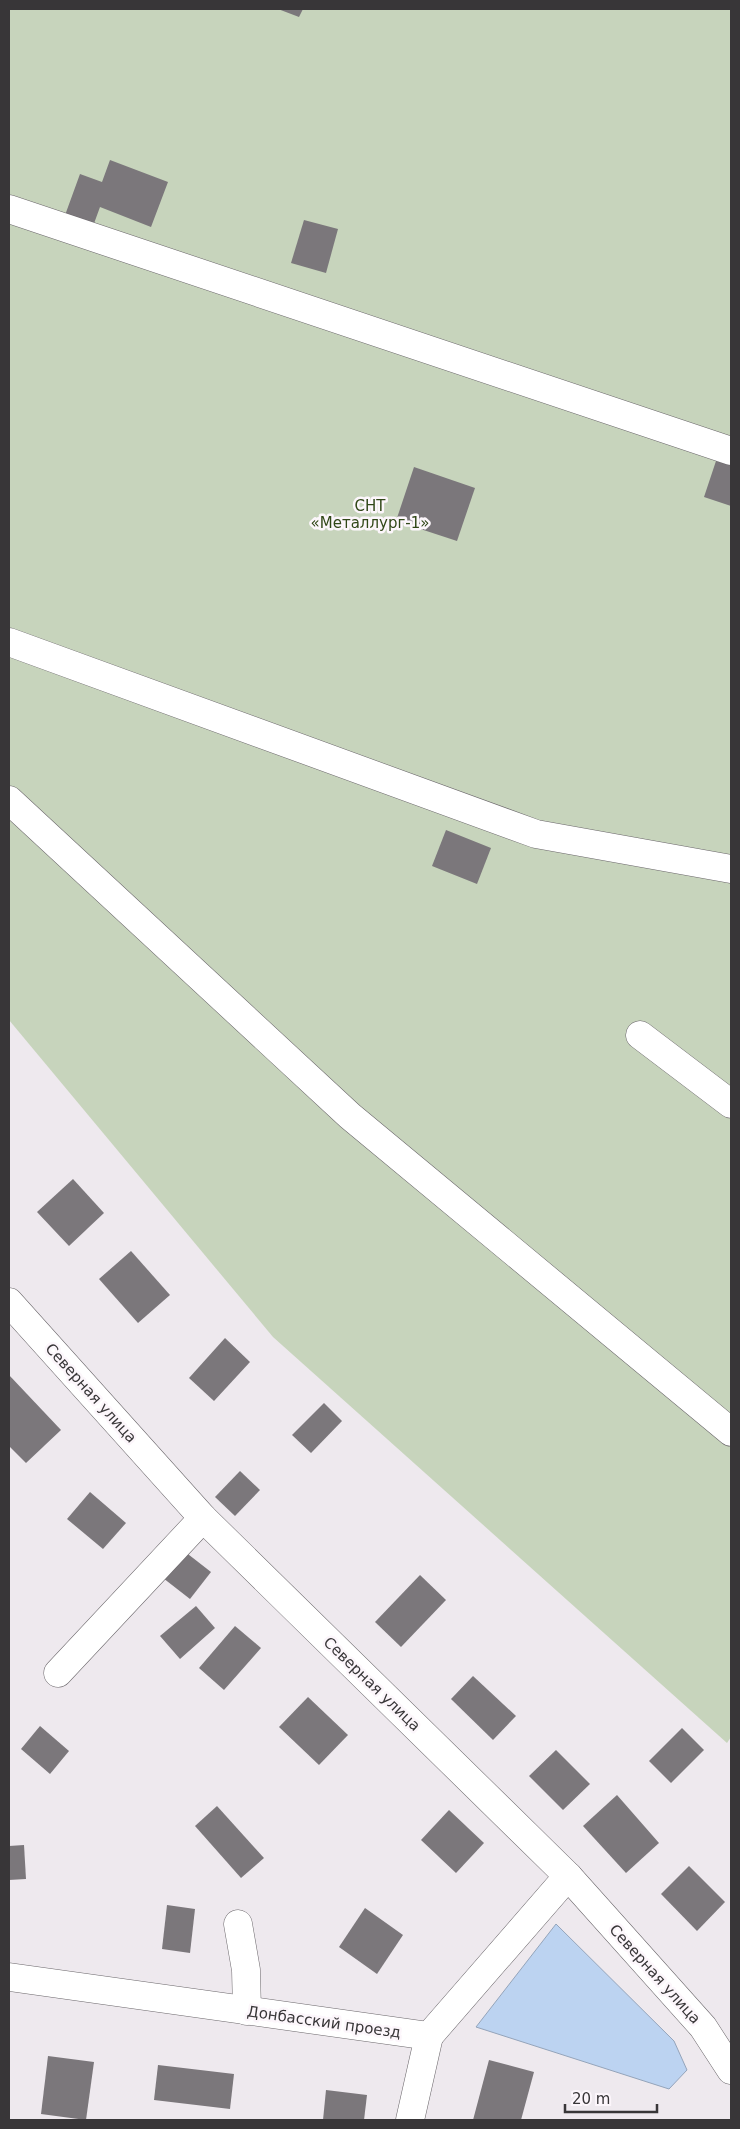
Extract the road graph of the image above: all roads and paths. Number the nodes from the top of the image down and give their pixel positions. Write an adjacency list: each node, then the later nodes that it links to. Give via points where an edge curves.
1 (9, 209): 2 (street)
2 (731, 451)
3 (9, 642): 5 (street, via 536,834)
4 (9, 800): 9 (street, via 350,1116)
5 (731, 869)
6 (640, 1036): 7 (street)
7 (731, 1104)
8 (9, 1302): 10 (street, Северная улица)
9 (731, 1432)
10 (203, 1518): 11 (street); 12 (street, Северная улица)
11 (58, 1673)
12 (568, 1876): 16 (street); 17 (street, Северная улица, via 703,2027)
13 (238, 1924): 15 (street, via 246,1970)
14 (9, 1977): 15 (street, Донбасский проезд)
15 (247, 2010): 16 (street, Донбасский проезд)
16 (429, 2036): 18 (street)
17 (731, 2070)
18 (410, 2120)

